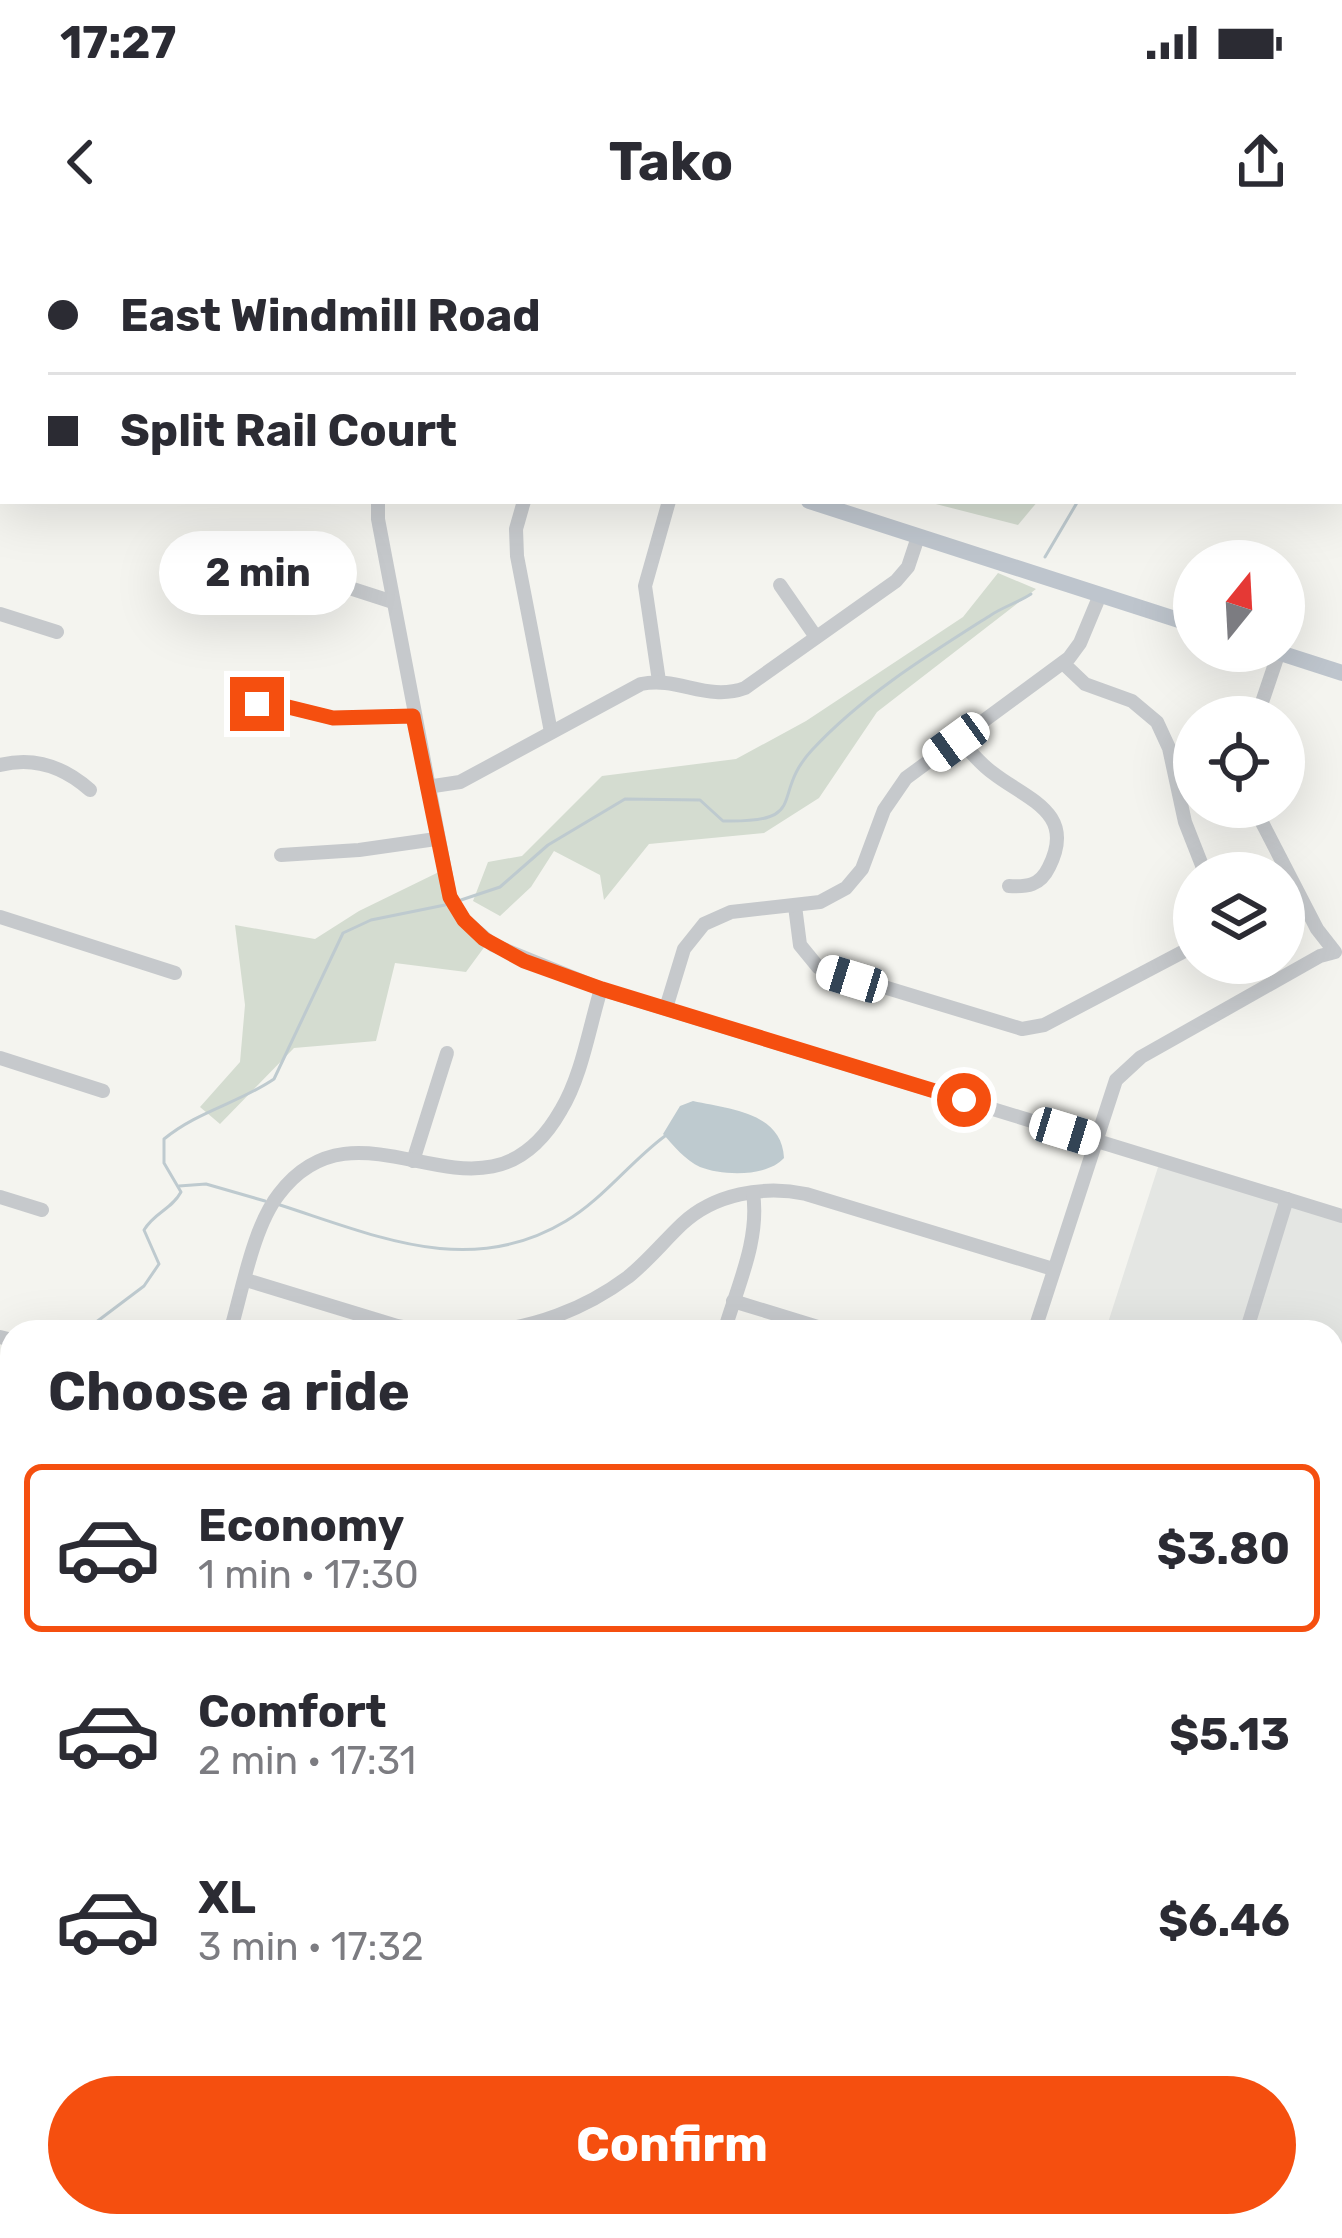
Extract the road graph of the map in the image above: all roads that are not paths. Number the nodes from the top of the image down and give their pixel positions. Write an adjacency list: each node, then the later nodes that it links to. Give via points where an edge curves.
1 (378, 504): 9 (street)
2 (523, 504): 20 (street, via 517,556)
3 (668, 504): 17 (street, via 645,586)
4 (818, 504): 5 (main road)
5 (918, 536): 8 (main road); 13 (street, via 905,573)
6 (229, 549): 9 (street)
7 (780, 585): 13 (street)
8 (1100, 595): 11 (main road); 15 (street)
9 (393, 602): 19 (street)
10 (0, 614): 12 (street)
11 (1173, 618)
12 (57, 632)
13 (816, 637): 17 (street, via 727,694)
14 (1305, 661): 16 (main road)
15 (1063, 663): 21 (street); 27 (street, via 1085,684 1132,701 1157,722)
16 (1342, 673)
17 (659, 681): 20 (street)
18 (257, 704): 19 (street, via 333,718)
19 (413, 716): 23 (street)
20 (551, 732): 23 (street, via 460,782)
21 (959, 739): 29 (street, via 1052,818 1054,852 1044,876); 30 (street, via 896,789 854,881 826,900)
22 (0, 765): 24 (street, via 52,766)
23 (427, 787): 26 (street)
24 (90, 790)
25 (1265, 828): 39 (street, via 1335,952 1141,1057 1116,1080)
26 (436, 839): 28 (street); 34 (street, via 464,920 524,961)
27 (1197, 852)
28 (280, 856)
29 (1009, 886)
30 (795, 906): 32 (street, via 800,945 818,967 1022,1029); 35 (street, via 731,912 704,924 685,949)
31 (0, 917): 33 (street)
32 (1173, 957)
33 (175, 973)
34 (602, 989): 35 (street); 40 (street, via 568,1096 537,1141 509,1160 471,1170)
35 (666, 1008): 39 (street)
36 (447, 1053): 40 (street)
37 (0, 1058): 38 (street)
38 (103, 1091)
39 (1095, 1141): 43 (street); 46 (street)
40 (413, 1161): 47 (street, via 348,1152 298,1174 266,1217)
41 (752, 1193): 46 (street, via 806,1194); 48 (street, via 751,1243); 51 (street, via 694,1214 622,1282)
42 (0, 1197): 44 (street)
43 (1287, 1199): 45 (street); 55 (street)
44 (42, 1210)
45 (1342, 1216)
46 (1053, 1269): 54 (street)
47 (246, 1280): 49 (street); 50 (street)
48 (733, 1301): 52 (street); 53 (street)
49 (234, 1320)
50 (377, 1320)
51 (558, 1320)
52 (727, 1320)
53 (796, 1320)
54 (1038, 1320)
55 (1250, 1320)

